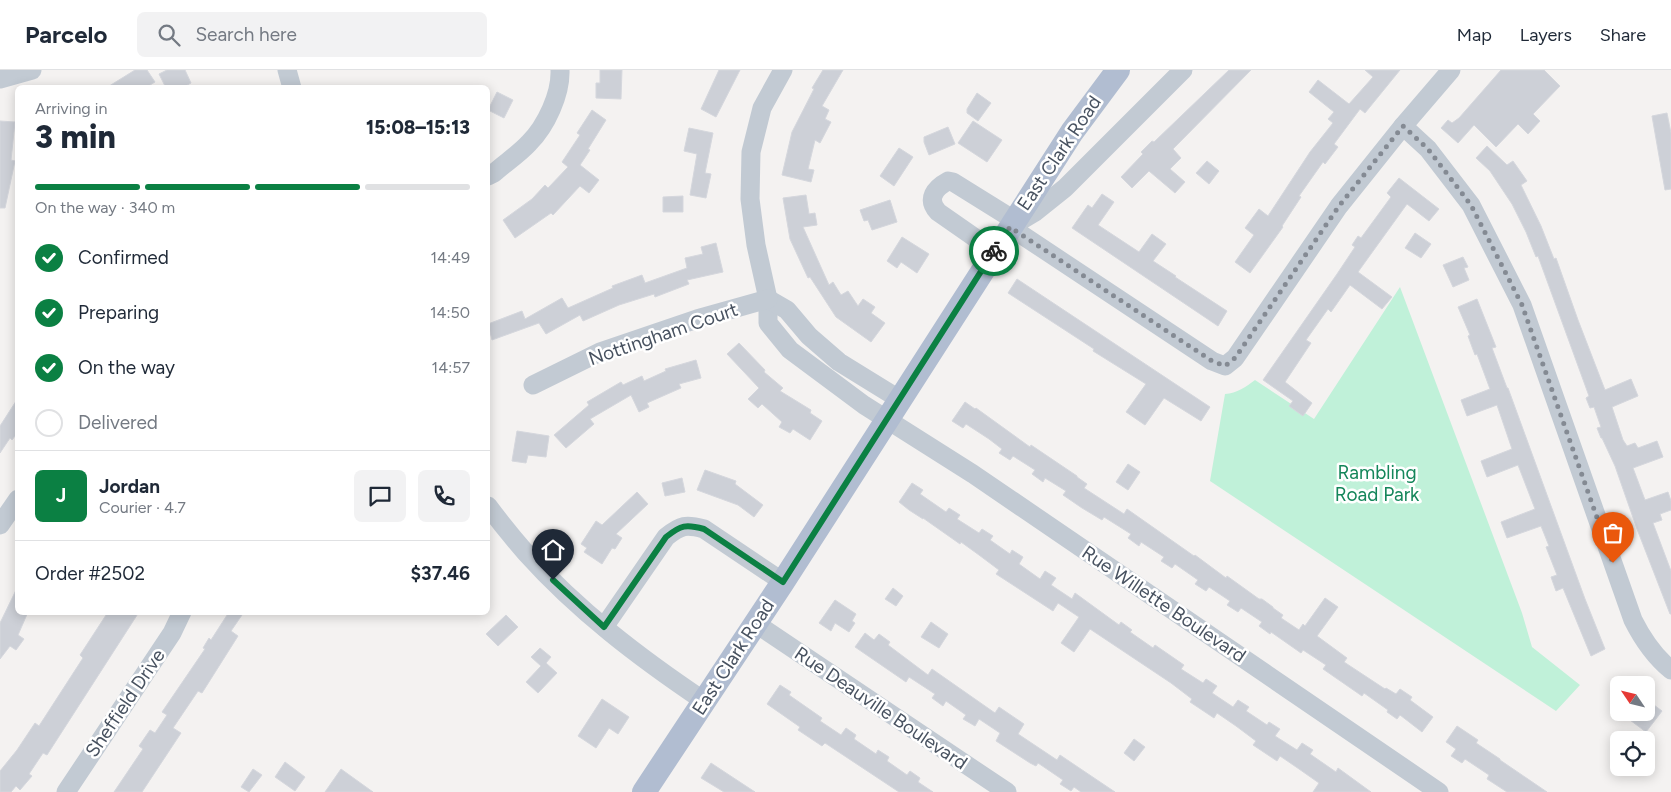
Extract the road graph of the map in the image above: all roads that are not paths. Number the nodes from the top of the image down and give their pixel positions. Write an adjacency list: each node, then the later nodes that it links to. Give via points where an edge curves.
1 (32, 70): 8 (street)
2 (287, 70): 9 (street)
3 (560, 70): 11 (street, via 552,110 530,142)
4 (783, 70): 14 (street, Rue Willette Boulevard, via 762,108 751,152 750,199)
5 (1118, 70): 12 (main road, East Clark Road, via 1072,132)
6 (1183, 70): 12 (street, via 1065,188 1035,212)
7 (1451, 70): 10 (street)
8 (0, 79)
9 (291, 85)
10 (1403, 126): 12 (street, via 1339,206 1235,358 1225,366 1212,361); 25 (street, via 1428,149 1471,205 1522,305 1633,620 1644,641)
11 (490, 175)
12 (1012, 223): 13 (main road, East Clark Road); 13 (street, via 953,182 948,181 938,187 932,197 938,212)
13 (994, 250): 16 (main road, East Clark Road)
14 (768, 299): 15 (street, Nottingham Court, via 600,352); 16 (street, via 787,310 809,336 839,362); 17 (street, Rue Willette Boulevard, via 768,323 790,350)
15 (533, 385)
16 (899, 399): 17 (main road, East Clark Road)
17 (886, 419): 21 (main road, East Clark Road); 30 (street, Rue Willette Boulevard, via 973,474)
18 (15, 503): 20 (street)
19 (490, 508): 24 (street, via 527,554)
20 (0, 525)
21 (783, 582): 23 (main road, East Clark Road); 24 (street, via 704,529 690,525 678,528 666,537)
22 (181, 615): 27 (street, Sheffield Drive, via 172,633)
23 (755, 623): 26 (main road, East Clark Road); 29 (street, Rue Deauville Boulevard)
24 (604, 627): 26 (street)
25 (1671, 670)
26 (704, 701): 28 (main road, East Clark Road)
27 (66, 792)
28 (644, 792)
29 (1007, 792)
30 (1439, 792)

